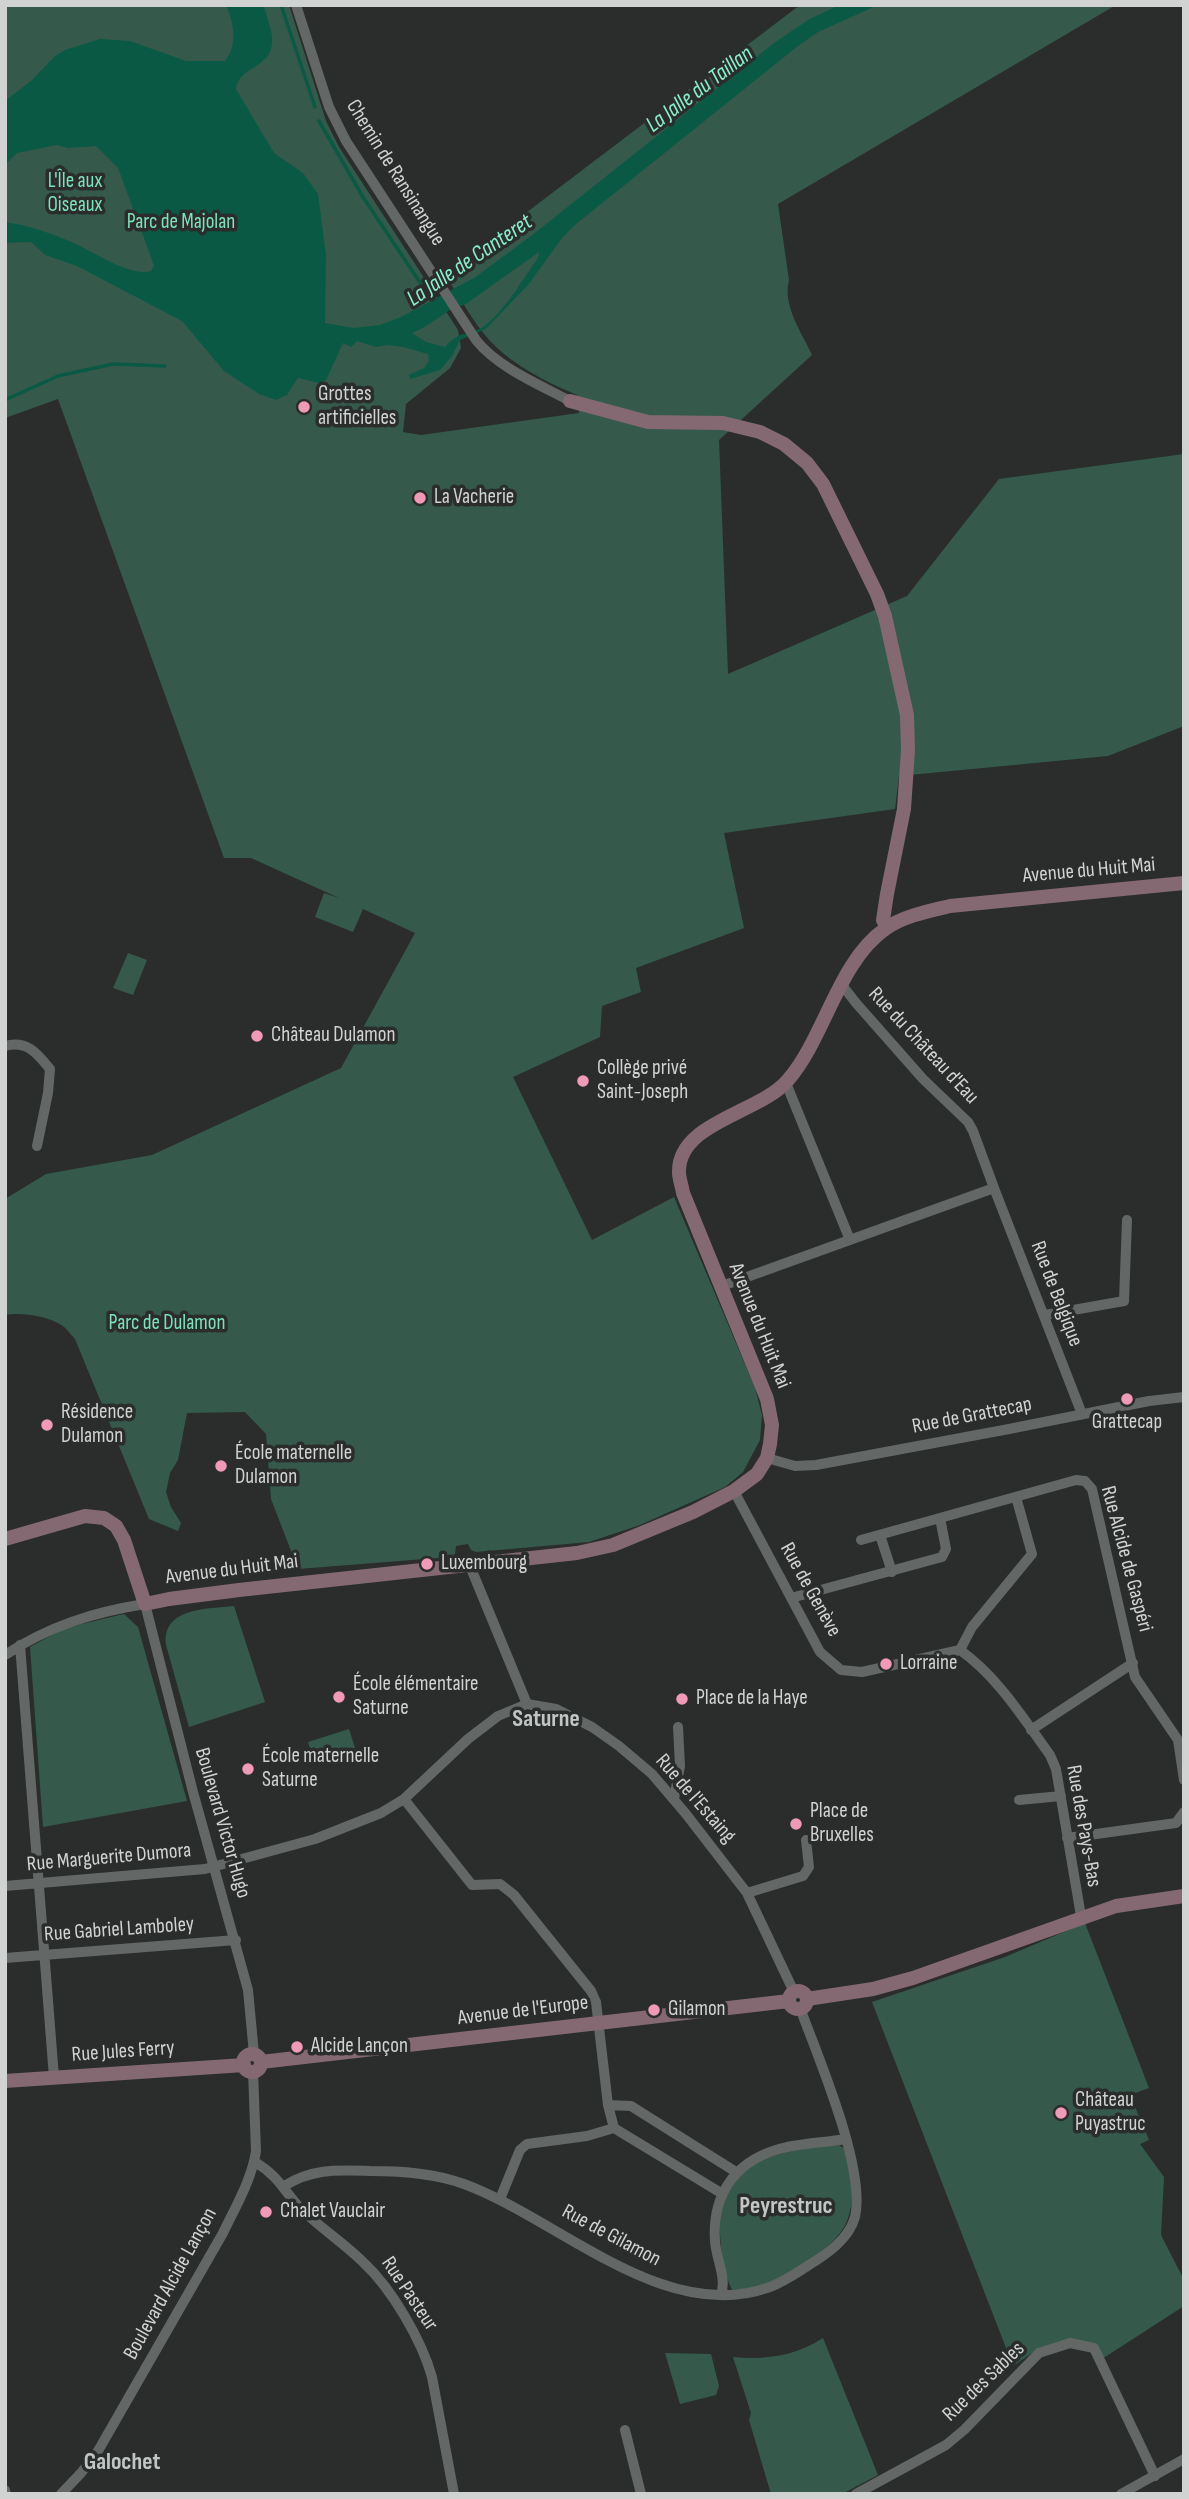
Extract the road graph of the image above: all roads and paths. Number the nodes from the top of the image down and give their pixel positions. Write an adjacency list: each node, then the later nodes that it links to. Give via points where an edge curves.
1 (296, 5): 2 (street, Chemin de Ransinangue, via 329,107 346,141 476,340 523,376)
2 (570, 401): 4 (street, Chemin de Ransinangue, via 648,422 723,423 760,432 792,450 823,484 877,594 907,715 904,809 883,920)
3 (1184, 883): 4 (street, Avenue du Huit Mai, via 962,905)
4 (887, 927): 5 (street, Avenue du Huit Mai, via 868,944)
5 (842, 985): 7 (street, Avenue du Huit Mai); 9 (street, Rue du Château d'Eau, via 923,1079 968,1122)
6 (5, 1046): 8 (street, via 21,1044 35,1051 50,1069)
7 (786, 1083): 11 (street); 12 (street, Avenue du Huit Mai, via 707,1129 691,1140 683,1153 679,1170 683,1193)
8 (37, 1146)
9 (994, 1188): 11 (street); 13 (street, Rue de Belgique)
10 (1127, 1220): 13 (street, via 1124,1301)
11 (850, 1240): 12 (street)
12 (722, 1286): 16 (street, Avenue du Huit Mai, via 767,1399 772,1425)
13 (1045, 1315): 15 (street, Rue de Belgique)
14 (1184, 1397): 15 (street, Rue de Grattecap)
15 (1082, 1414): 16 (street, Rue de Grattecap, via 816,1465 794,1466)
16 (768, 1458): 17 (street, Avenue du Huit Mai, via 757,1474)
17 (734, 1491): 23 (street, Avenue du Huit Mai, via 592,1551); 25 (street, Rue de Genève)
18 (1016, 1497): 19 (street, Rue Alcide de Gaspéri); 28 (street, via 1032,1554 972,1627); 30 (street, Rue Alcide de Gaspéri, via 1076,1480 1085,1481 1091,1489)
19 (940, 1518): 20 (street, Rue Alcide de Gaspéri); 24 (street, via 946,1549 942,1557)
20 (880, 1535): 22 (street, Rue Alcide de Gaspéri); 24 (street)
21 (5, 1539): 26 (street, via 85,1516 104,1518 124,1540)
22 (862, 1540)
23 (470, 1566): 26 (street, Avenue du Huit Mai); 31 (street)
24 (892, 1572): 25 (street)
25 (792, 1598): 28 (street, Rue de Genève, via 821,1652 841,1670 862,1672)
26 (145, 1604): 27 (street, Avenue du Huit Mai, via 71,1620); 42 (street, Boulevard Victor Hugo)
27 (20, 1645): 29 (street, Avenue du Huit Mai); 43 (street)
28 (960, 1650): 33 (street, Rue des Pays-Bas, via 981,1665)
29 (5, 1655)
30 (1133, 1663): 33 (street); 34 (street, Rue Alcide de Gaspéri, via 1143,1692 1178,1740)
31 (527, 1704): 36 (street, via 498,1716); 37 (street, Rue de l'Estaing, via 556,1709 592,1727 652,1774)
32 (678, 1727): 37 (street, via 680,1766)
33 (1031, 1730): 35 (street, Rue des Pays-Bas, via 1050,1755)
34 (1184, 1780)
35 (1061, 1796): 38 (street); 40 (street, Rue des Pays-Bas)
36 (404, 1798): 42 (street, via 349,1827); 52 (street, via 472,1885 500,1884 514,1895 591,1991)
37 (674, 1798): 45 (street, Rue de l'Estaing)
38 (1019, 1800)
39 (1184, 1812): 40 (street, via 1176,1823)
40 (1067, 1838): 47 (street, Rue des Pays-Bas)
41 (806, 1840): 45 (street, via 808,1867 803,1876)
42 (215, 1867): 43 (street, Rue Marguerite Dumora); 48 (street, Boulevard Victor Hugo)
43 (39, 1884): 44 (street, Rue Marguerite Dumora); 49 (street)
44 (5, 1886)
45 (747, 1893): 51 (street, Rue de l'Estaing)
46 (1184, 1896): 47 (street, Avenue de l'Europe)
47 (1081, 1916): 51 (street, Avenue de l'Europe, via 913,1978)
48 (236, 1940): 49 (street, Rue Gabriel Lamboley); 53 (street, Boulevard Victor Hugo, via 248,1990)
49 (44, 1954): 50 (street, Rue Gabriel Lamboley); 54 (street)
50 (5, 1958)
51 (798, 2000): 52 (street, Avenue de l'Europe); 58 (street, Rue de Gilamon)
52 (599, 2023): 53 (street, Avenue de l'Europe); 56 (street)
53 (253, 2063): 54 (street, Rue Jules Ferry); 59 (street, Boulevard Alcide Lançon)
54 (54, 2077): 55 (street, Rue Jules Ferry)
55 (5, 2081)
56 (608, 2105): 57 (street); 60 (street, via 631,2106)
57 (614, 2129): 62 (street); 63 (street, via 527,2144 520,2150)
58 (846, 2139): 60 (street, via 776,2150); 64 (street, Rue de Gilamon, via 856,2196 855,2218 847,2233 783,2281 746,2293)
59 (255, 2162): 61 (street, Rue Pasteur); 69 (street, Boulevard Alcide Lançon, via 223,2233 98,2451)
60 (736, 2172): 62 (street)
61 (284, 2186): 63 (street, Rue de Gilamon, via 321,2172 403,2171 463,2183); 70 (street, Rue Pasteur, via 299,2207 366,2264 421,2344 432,2377)
62 (721, 2193): 64 (street, via 715,2222)
63 (500, 2199): 64 (street, Rue de Gilamon, via 631,2272 690,2292)
64 (721, 2295)
65 (625, 2430): 71 (street)
66 (1184, 2459): 67 (street)
67 (1154, 2476): 68 (street); 72 (street, Rue des Sables, via 1094,2348 1070,2343 1039,2353 946,2445)
68 (1141, 2489): 73 (street)
69 (61, 2494)
70 (454, 2494)
71 (641, 2494)
72 (856, 2494)
73 (1121, 2494)

